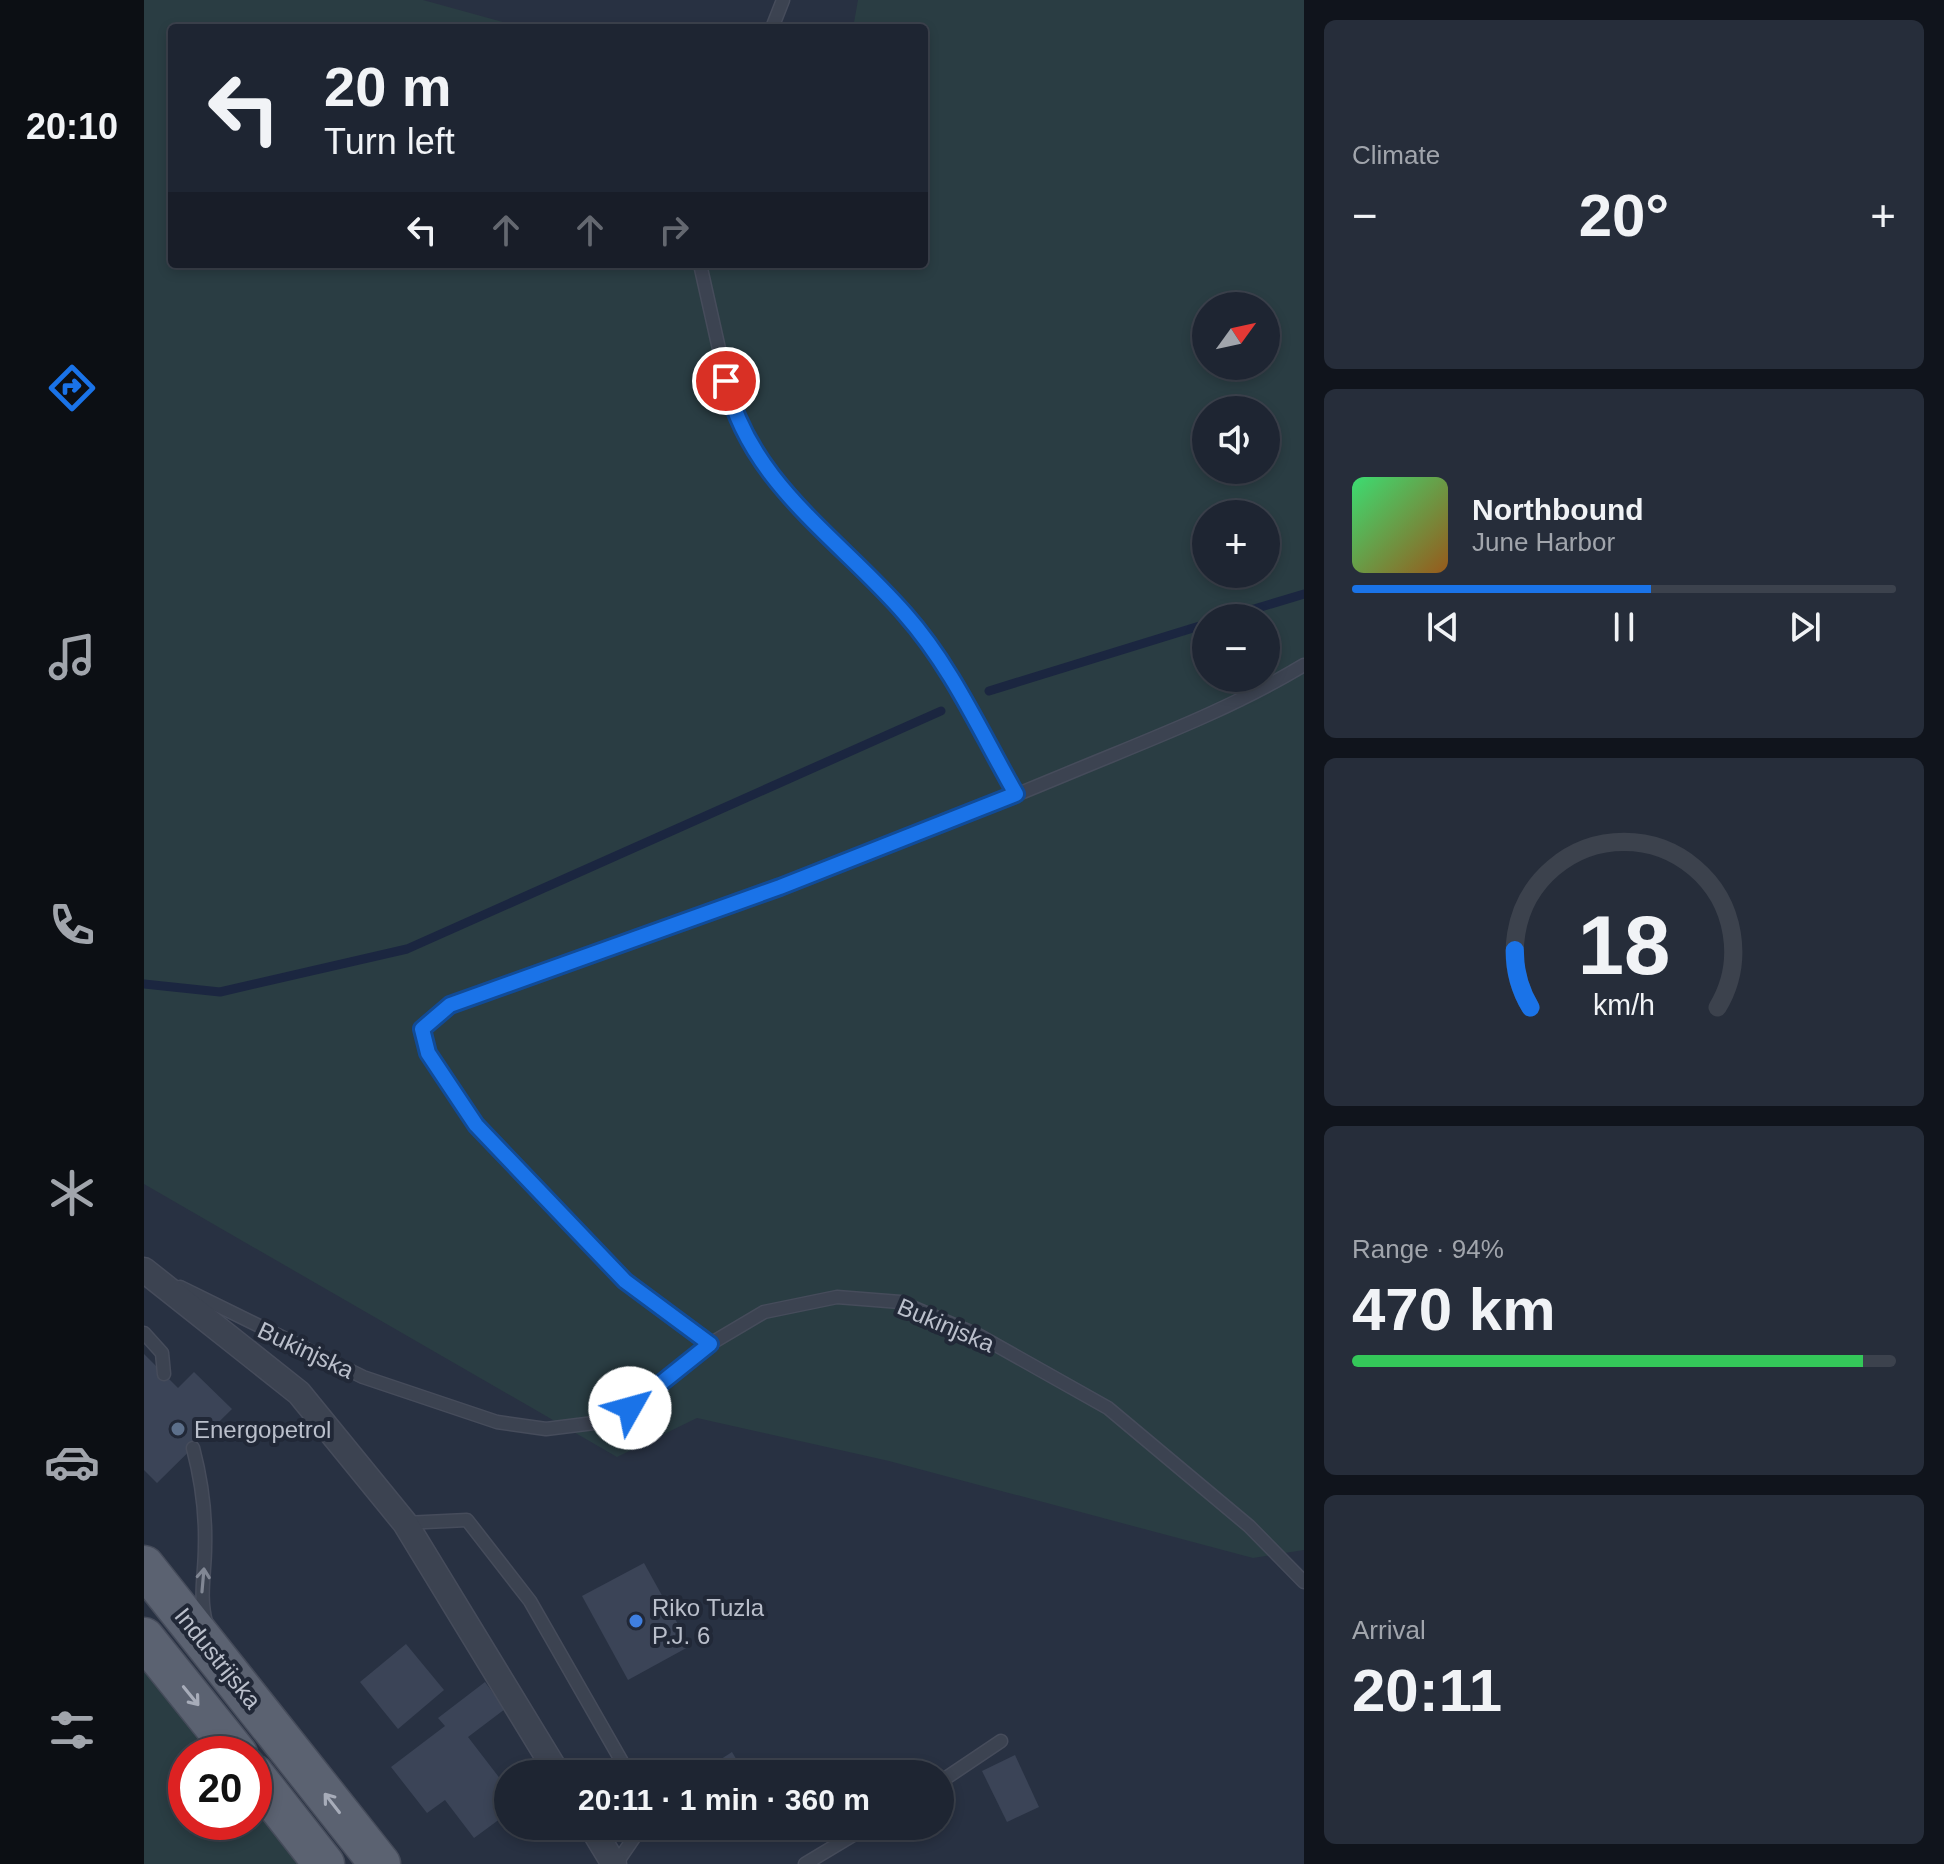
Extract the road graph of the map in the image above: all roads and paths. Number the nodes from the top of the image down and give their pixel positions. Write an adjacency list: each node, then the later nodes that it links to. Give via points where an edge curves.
1 (783, 0): 2 (lane)
2 (774, 24)
3 (701, 268): 5 (lane, via 732,407 752,450 778,485 905,614 943,663)
4 (1304, 665): 5 (lane, via 1253,695)
5 (1016, 794): 8 (lane, via 780,887 450,1005 422,1029 428,1053 476,1125 625,1281)
6 (144, 1270): 8 (lane, Bukinjska, via 363,1377 497,1422 546,1429 594,1423 630,1408); 11 (street, Bukinjska, via 299,1393)
7 (144, 1333): 9 (lane, via 162,1353)
8 (710, 1344): 13 (lane, Bukinjska, via 764,1312 837,1297 900,1302 980,1336 1108,1408 1249,1526)
9 (164, 1374)
10 (193, 1448): 15 (lane, one-way to 10, via 201,1603 205,1491)
11 (405, 1523): 18 (street, Bukinjska); 19 (lane, via 467,1520 530,1601)
12 (144, 1566): 15 (main road, Industrijska)
13 (1304, 1582)
14 (144, 1638): 16 (main road, Industrijska, one-way to 16)
15 (216, 1655): 26 (main road, Industrijska, one-way to 15)
16 (223, 1736)
17 (1001, 1741): 20 (lane)
18 (549, 1760)
19 (621, 1760)
20 (954, 1773)
21 (272, 1798): 25 (main road)
22 (600, 1840): 27 (street)
23 (632, 1840): 27 (lane)
24 (845, 1840): 28 (lane)
25 (324, 1864)
26 (380, 1864)
27 (615, 1864)
28 (805, 1864)

